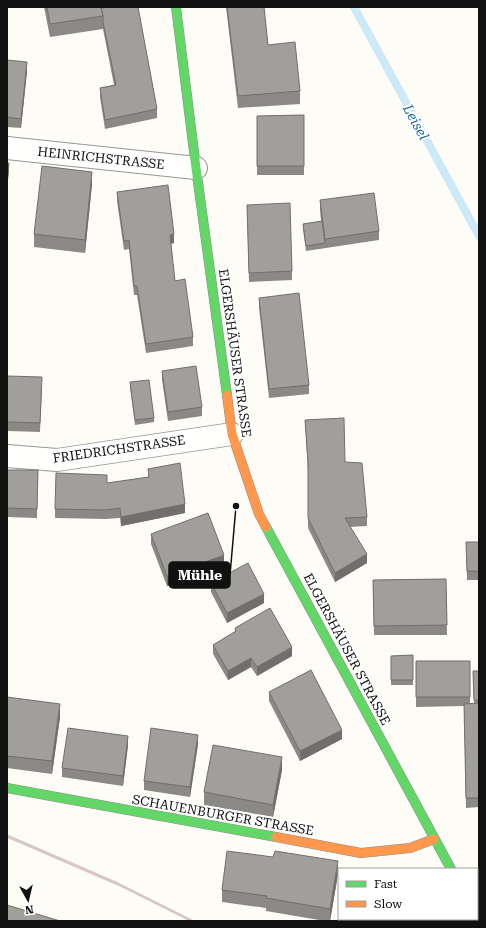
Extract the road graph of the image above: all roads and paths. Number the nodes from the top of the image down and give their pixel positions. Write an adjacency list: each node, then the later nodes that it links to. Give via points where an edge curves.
1 (176, 7): 3 (street, ELGERSHÄUSER STRASSE)
2 (7, 148): 3 (street, HEINRICHSTRASSE)
3 (196, 168): 4 (street, ELGERSHÄUSER STRASSE)
4 (232, 434): 5 (street, FRIEDRICHSTRASSE, via 57,460); 7 (street, ELGERSHÄUSER STRASSE, via 259,514)
5 (7, 456)
6 (7, 788): 7 (street, SCHAUENBURGER STRASSE, via 361,853 410,848)
7 (434, 839): 8 (street, ELGERSHÄUSER STRASSE)
8 (450, 868)

